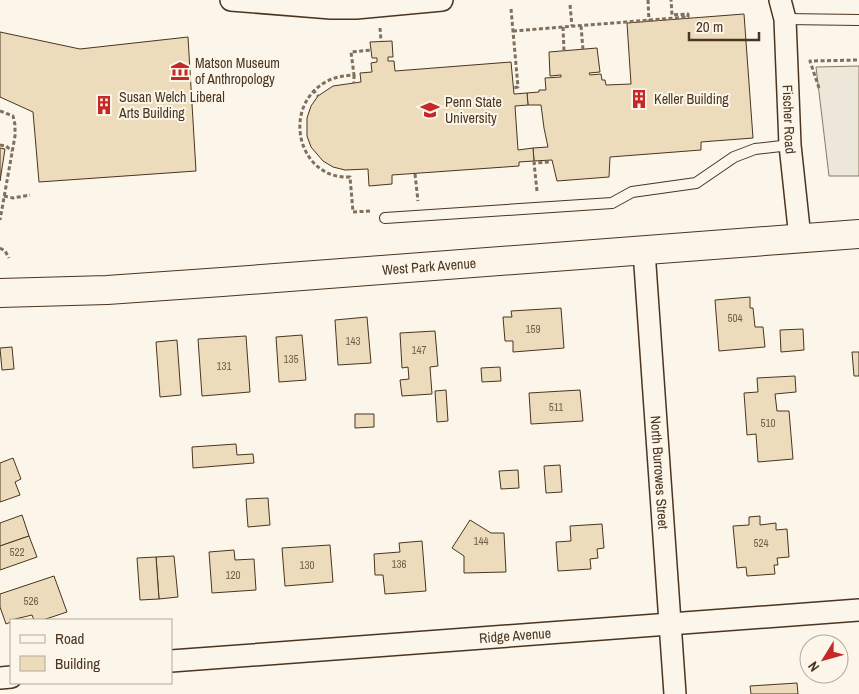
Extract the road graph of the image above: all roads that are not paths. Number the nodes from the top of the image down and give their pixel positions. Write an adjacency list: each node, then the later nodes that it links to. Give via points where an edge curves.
1 (231, 0): 3 (street)
2 (442, 0): 4 (street)
3 (286, 2): 4 (street)
4 (356, 4)
5 (782, 10): 6 (lane); 7 (street, Fischer Road)
6 (859, 20)
7 (790, 145): 8 (lane, via 755,149 734,157 696,183 632,192 612,203); 10 (street, Fischer Road)
8 (385, 218)
9 (859, 234): 10 (main road, West Park Avenue)
10 (800, 238): 11 (main road, West Park Avenue)
11 (644, 251): 12 (main road, West Park Avenue, via 127,288); 14 (street, North Burrowes Street)
12 (0, 293)
13 (859, 610): 14 (street, Ridge Avenue)
14 (670, 624): 15 (street, Ridge Avenue); 16 (street, North Burrowes Street)
15 (172, 661)
16 (675, 694)

